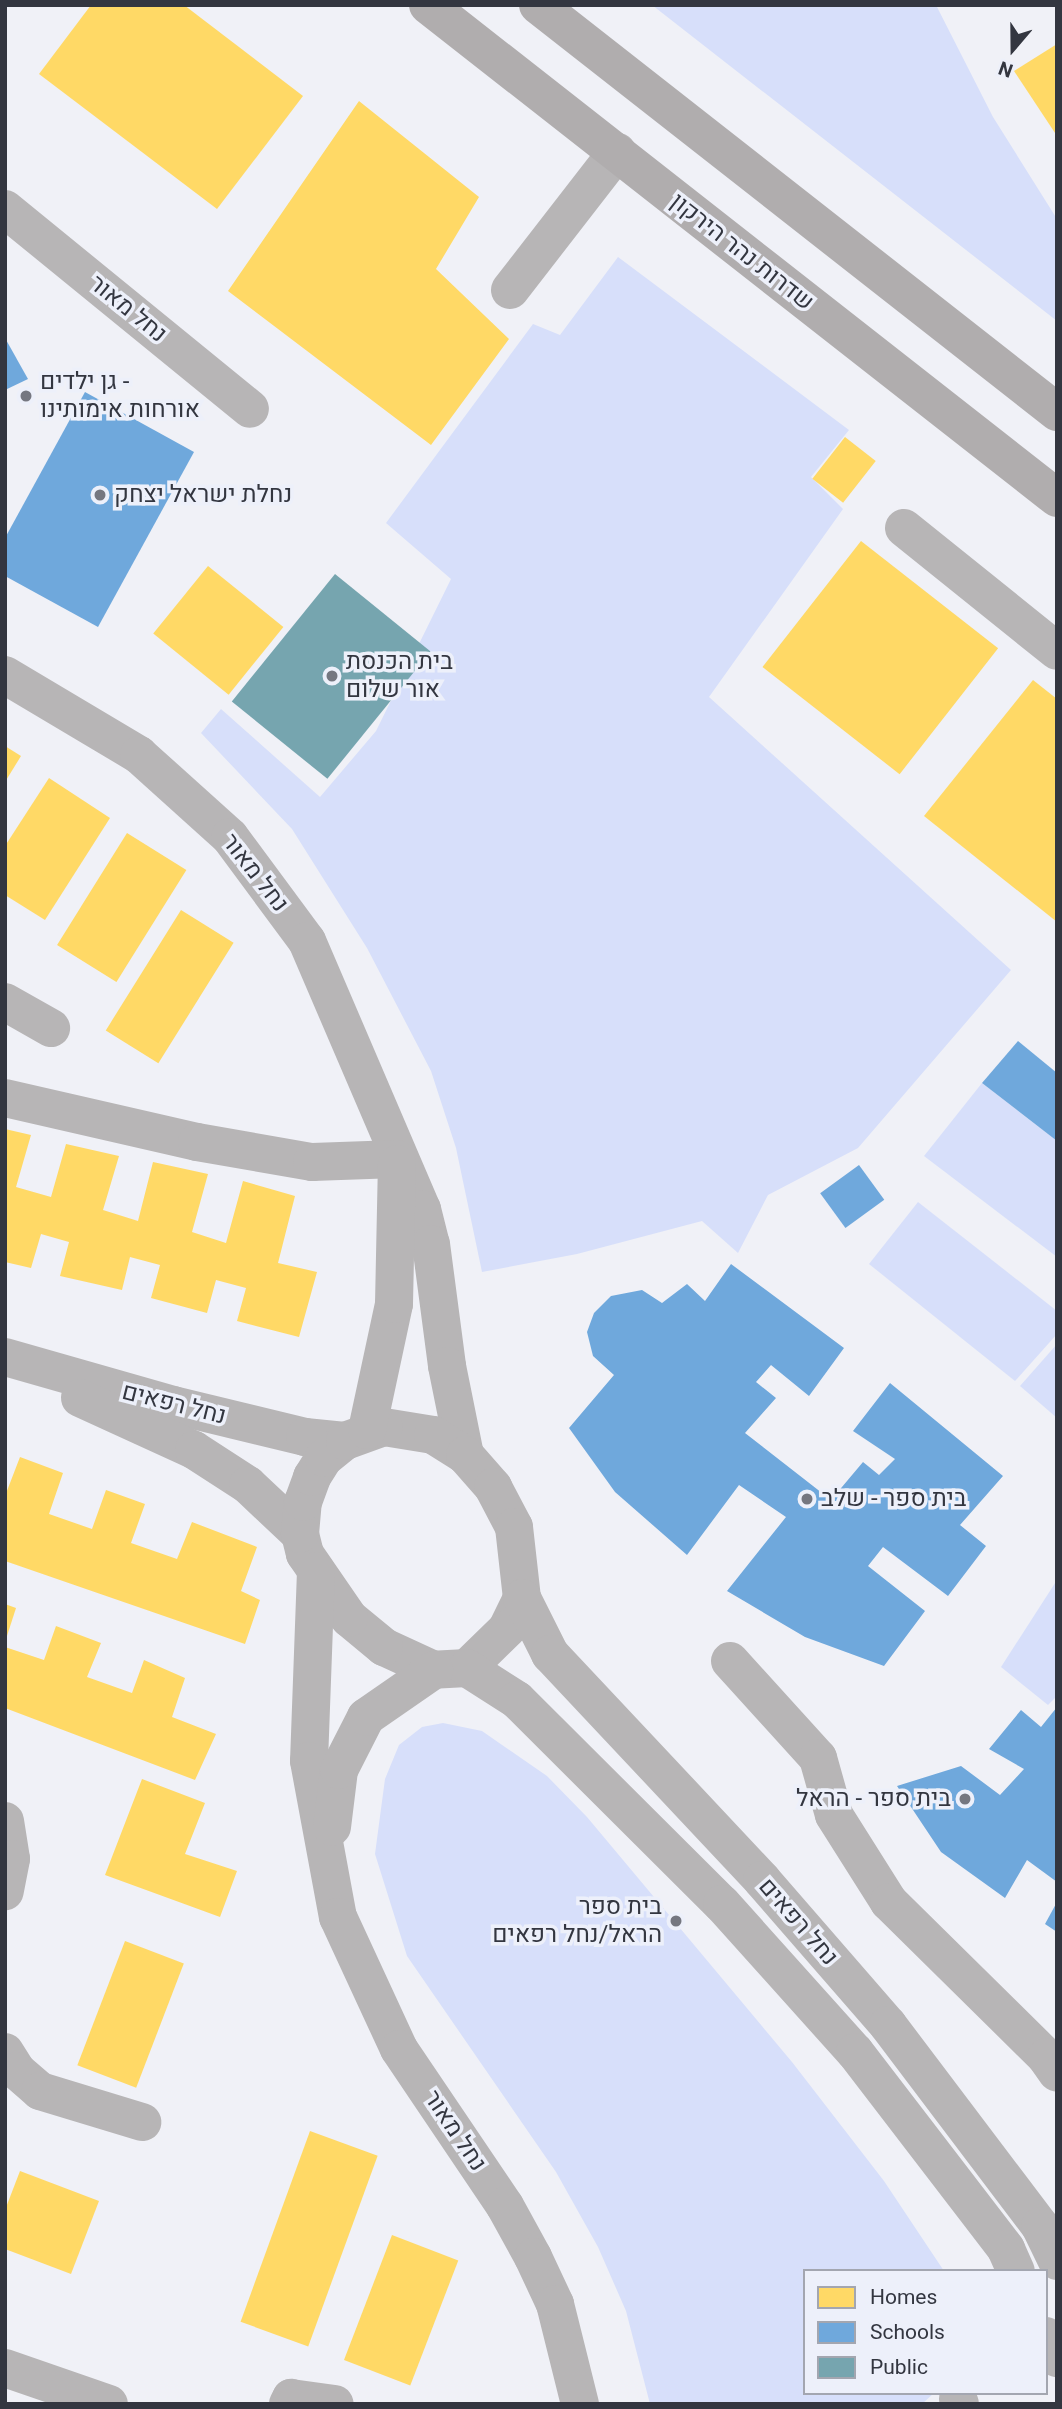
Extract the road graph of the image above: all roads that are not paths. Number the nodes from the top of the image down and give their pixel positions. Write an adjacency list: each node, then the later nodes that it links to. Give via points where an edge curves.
1 (428, 5): 3 (main road, שדרות נהר הירקון)
2 (538, 5): 7 (main road)
3 (617, 152): 5 (street); 8 (main road, שדרות נהר הירקון)
4 (5, 209): 6 (street, נחל מאור)
5 (510, 290)
6 (250, 409)
7 (1057, 412)
8 (1057, 498)
9 (904, 528): 10 (street)
10 (1057, 651)
11 (5, 675): 15 (street, נחל מאור, via 139,755 230,837 307,941)
12 (5, 1002): 13 (street)
13 (51, 1028)
14 (5, 1098): 15 (street, via 197,1142 312,1162)
15 (397, 1159): 17 (street, נחל מאור, via 394,1304); 18 (street, נחל מאור, via 422,1209 431,1244 447,1366)
16 (5, 1360): 17 (street, נחל רפאים, via 305,1437); 19 (street, נחל רפאים, via 194,1450 248,1485)
17 (356, 1436): 18 (street, via 402,1427 433,1435); 19 (street, via 324,1458 312,1477 303,1502)
18 (466, 1455): 21 (street, via 493,1487 514,1527)
19 (300, 1534): 20 (street)
20 (316, 1571): 23 (street, via 349,1618 384,1647); 25 (street, נחל מאור, via 317,1632 307,1725)
21 (522, 1598): 23 (street, via 507,1629); 30 (street, נחל רפאים, via 551,1654 762,1880 888,2025 1040,2226)
22 (730, 1661): 28 (street, via 818,1758 834,1815 889,1902)
23 (451, 1669): 25 (street, נחל מאור, via 366,1717 340,1770); 31 (street, נחל רפאים, via 517,1700 731,1914 855,2052 1006,2249)
24 (5, 1821): 26 (street, via 12,1859)
25 (327, 1860): 38 (street, נחל מאור, via 338,1917 393,2037 505,2206 550,2292)
26 (5, 1891)
27 (5, 2052): 29 (street, via 17,2071 40,2091)
28 (1057, 2073)
29 (142, 2122)
30 (1057, 2261)
31 (1015, 2269)
32 (1048, 2340): 33 (street)
33 (1057, 2358)
34 (5, 2368): 35 (street)
35 (108, 2404)
36 (288, 2404): 37 (street, via 291,2398)
37 (335, 2404)
38 (580, 2404)

